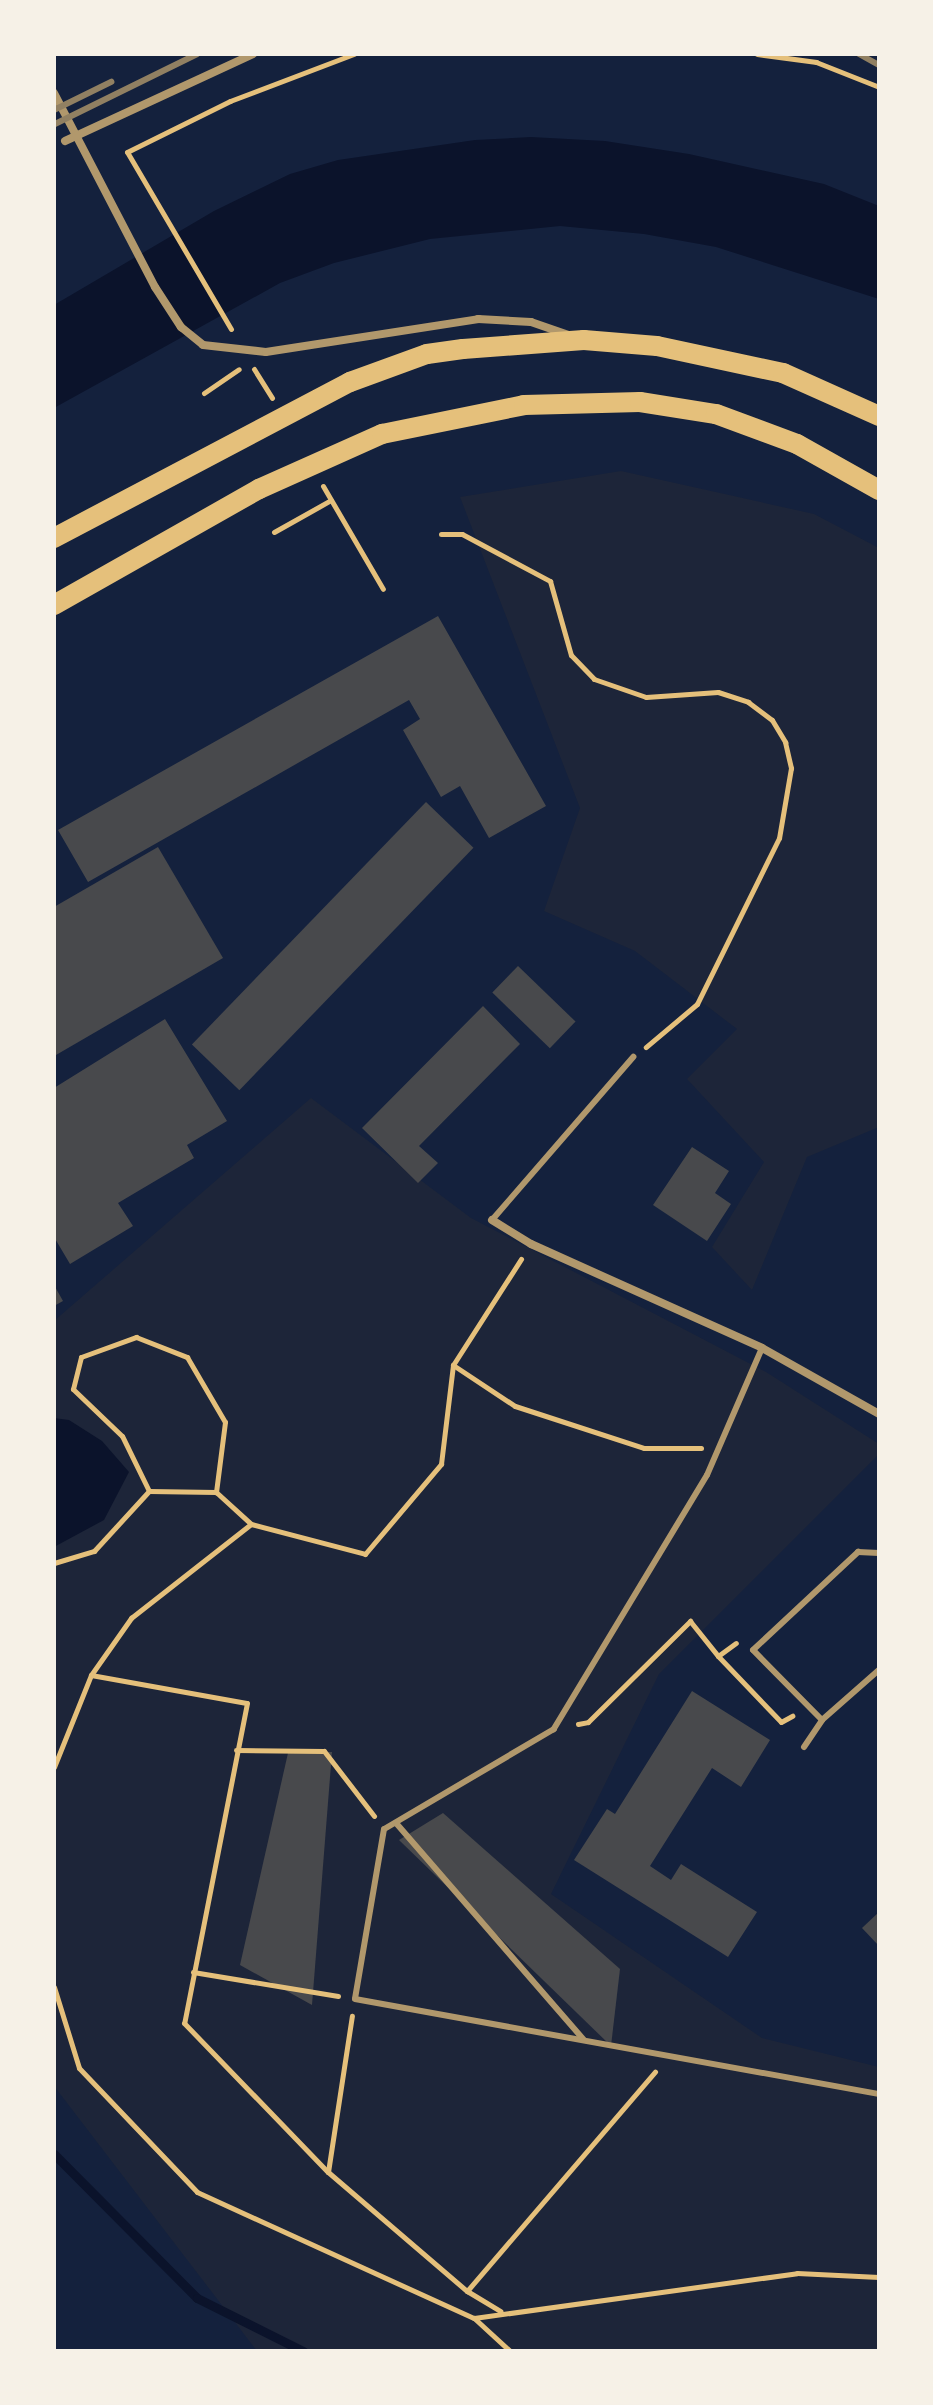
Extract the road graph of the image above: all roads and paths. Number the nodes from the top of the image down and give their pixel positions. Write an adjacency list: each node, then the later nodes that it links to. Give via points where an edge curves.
1 (253, 54): 6 (street)
2 (354, 54): 8 (path, via 230,101)
3 (757, 54): 4 (path, via 816,62)
4 (879, 87)
5 (54, 93): 6 (street)
6 (76, 136): 7 (street); 9 (street, via 181,327 203,345 266,352 478,319 531,322)
7 (65, 141)
8 (127, 152)
9 (584, 340): 12 (main road, via 726,357 783,373); 17 (main road, via 463,349 389,366 291,410)
10 (250, 362): 11 (path)
11 (204, 393)
12 (879, 416)
13 (879, 490): 18 (main road, via 797,444 716,414 613,401 510,407 405,428 347,449 259,489)
14 (331, 500): 15 (path)
15 (274, 532)
16 (441, 534): 19 (path, via 462,534 550,581 571,655 594,679 646,697 718,692 748,702 772,720 785,742 791,768 779,838 697,1004)
17 (54, 538)
18 (54, 605)
19 (633, 1057): 20 (lane)
20 (492, 1220): 21 (street)
21 (531, 1244): 22 (street); 23 (path)
22 (762, 1348): 24 (street); 25 (lane)
23 (453, 1365): 25 (path, via 515,1406 644,1448); 28 (path, via 441,1464 365,1554)
24 (879, 1414)
25 (718, 1448): 37 (lane)
26 (149, 1491): 27 (path); 27 (path, via 122,1436 73,1389 81,1357 136,1337 187,1357 225,1422); 30 (path, via 94,1551)
27 (216, 1492): 28 (path)
28 (251, 1524): 34 (path, via 131,1618)
29 (879, 1553): 35 (lane, via 858,1552 753,1650)
30 (54, 1563)
31 (742, 1638): 32 (path)
32 (718, 1656): 35 (path, via 781,1722); 37 (path, via 690,1621 588,1722)
33 (879, 1670): 36 (lane)
34 (91, 1675): 39 (path, via 247,1703); 40 (path)
35 (809, 1706): 36 (lane)
36 (822, 1720): 38 (lane)
37 (554, 1729): 41 (lane)
38 (804, 1747)
39 (236, 1750): 42 (path, via 324,1751); 43 (path)
40 (54, 1767)
41 (396, 1823): 42 (lane); 46 (lane)
42 (384, 1829): 45 (lane)
43 (193, 1972): 45 (path); 49 (path, via 184,2023)
44 (54, 1987): 53 (path, via 79,2068 197,2192)
45 (355, 1999): 46 (lane); 49 (path)
46 (583, 2039): 47 (lane)
47 (672, 2053): 48 (lane); 51 (path)
48 (879, 2094)
49 (328, 2172): 51 (path)
50 (879, 2277): 52 (path, via 797,2273)
51 (467, 2291): 52 (path)
52 (502, 2312): 53 (path)
53 (474, 2318): 54 (path)
54 (510, 2351)

